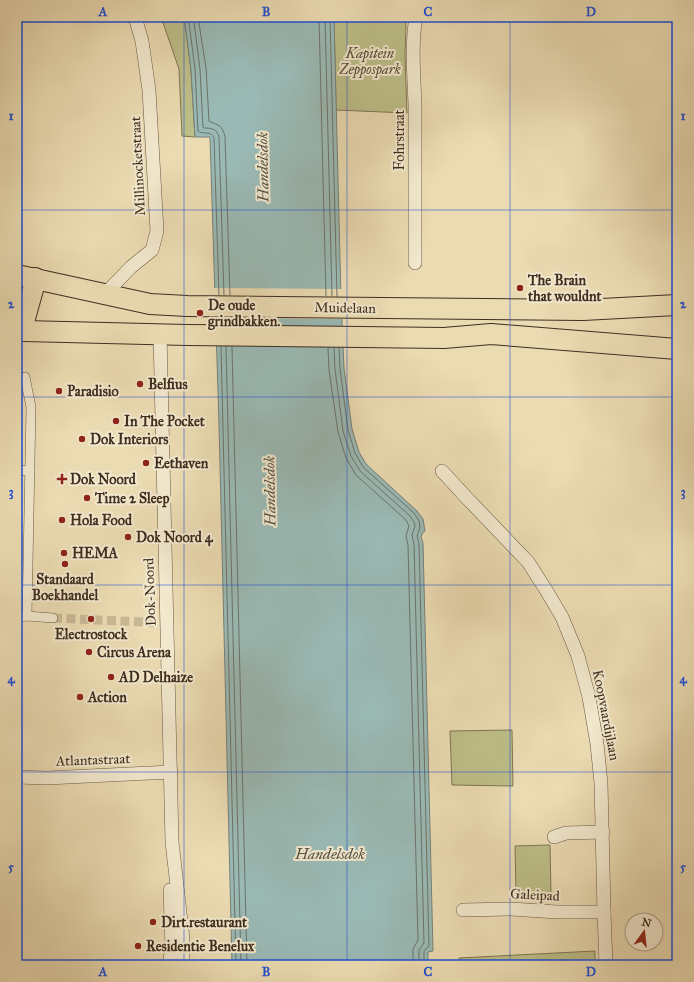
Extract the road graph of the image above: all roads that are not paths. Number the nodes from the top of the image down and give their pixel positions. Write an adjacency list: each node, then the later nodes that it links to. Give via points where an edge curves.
1 (135, 17): 5 (street, Millinocketstraat, via 142,41 149,90 158,231 152,250)
2 (416, 17): 3 (street, Fohrstraat, via 413,50)
3 (415, 264)
4 (26, 276): 5 (main road, Muidelaan); 7 (main road, via 34,286)
5 (105, 294): 6 (main road, Muidelaan, via 150,304 187,306 583,310)
6 (677, 305)
7 (21, 331): 8 (main road, Muidelaan)
8 (160, 334): 9 (main road, Muidelaan, via 444,338 491,334); 17 (street, Dok-Noord)
9 (677, 349)
10 (25, 377): 13 (street, via 31,407)
11 (17, 470): 13 (street)
12 (442, 470): 19 (street, Koopvaardijlaan, via 528,562 562,617 578,656 590,697 601,783)
13 (30, 471): 14 (street)
14 (27, 616): 15 (street); 16 (street)
15 (17, 617)
16 (53, 618)
17 (171, 772): 18 (street, Atlantastraat); 21 (street, Dok-Noord)
18 (17, 777)
19 (603, 832): 20 (street, via 566,833); 23 (street, Koopvaardijlaan)
20 (554, 837)
21 (173, 848): 24 (street, Dok-Noord, via 170,883 172,948); 25 (street, Dok-Noord, via 182,927)
22 (463, 910): 23 (street, Galeipad)
23 (604, 912): 26 (street, Koopvaardijlaan)
24 (169, 965)
25 (183, 965)
26 (606, 965)

